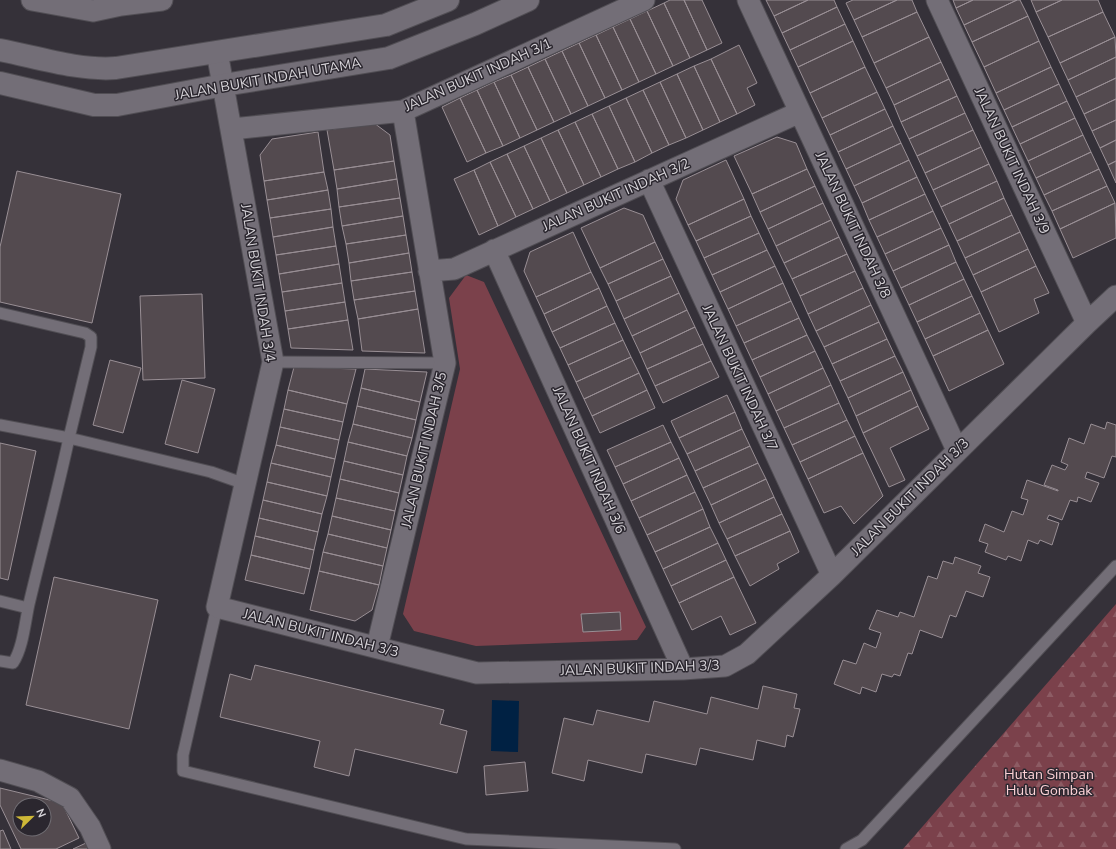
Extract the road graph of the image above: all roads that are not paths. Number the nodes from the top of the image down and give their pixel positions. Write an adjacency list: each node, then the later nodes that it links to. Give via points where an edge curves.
1 (32, 0): 8 (street, via 93,12)
2 (162, 0): 8 (street)
3 (448, 0): 10 (street, via 386,25)
4 (528, 0): 12 (street, JALAN BUKIT INDAH UTAMA, via 389,58)
5 (644, 0): 13 (street, JALAN BUKIT INDAH 3/1)
6 (748, 0): 14 (street, JALAN BUKIT INDAH 3/8)
7 (937, 0): 21 (street, JALAN BUKIT INDAH 3/9)
8 (122, 3)
9 (0, 50): 10 (street, via 85,68 102,69)
10 (217, 52): 12 (street, JALAN BUKIT INDAH 3/4)
11 (0, 83): 12 (street, JALAN BUKIT INDAH UTAMA, via 105,106)
12 (224, 85): 15 (street, JALAN BUKIT INDAH 3/4)
13 (403, 111): 15 (street, JALAN BUKIT INDAH 3/1); 18 (street, JALAN BUKIT INDAH 3/5)
14 (800, 112): 16 (street, JALAN BUKIT INDAH 3/2); 26 (street, JALAN BUKIT INDAH 3/8)
15 (232, 128): 22 (street, JALAN BUKIT INDAH 3/4)
16 (649, 180): 17 (street, JALAN BUKIT INDAH 3/2); 29 (street, JALAN BUKIT INDAH 3/7)
17 (494, 250): 18 (street, JALAN BUKIT INDAH 3/2, via 454,269); 35 (street, JALAN BUKIT INDAH 3/6)
18 (430, 271): 23 (street, JALAN BUKIT INDAH 3/5)
19 (1116, 296): 21 (street, JALAN BUKIT INDAH 3/3)
20 (0, 313): 25 (lane, via 85,333 91,337 91,347)
21 (1087, 323): 26 (street, JALAN BUKIT INDAH 3/3)
22 (273, 362): 23 (lane); 27 (street, JALAN BUKIT INDAH 3/4)
23 (445, 363): 33 (street, JALAN BUKIT INDAH 3/5)
24 (0, 425): 25 (lane)
25 (69, 438): 27 (lane, via 211,472); 32 (lane)
26 (957, 450): 29 (street, JALAN BUKIT INDAH 3/3)
27 (245, 484): 31 (street, JALAN BUKIT INDAH 3/4)
28 (1116, 566): 39 (lane, via 862,840)
29 (832, 575): 35 (street, JALAN BUKIT INDAH 3/3, via 747,654 725,666)
30 (0, 601): 32 (lane)
31 (217, 607): 33 (street, JALAN BUKIT INDAH 3/3); 38 (lane, via 184,755 183,771 466,839)
32 (28, 608): 34 (lane, via 18,656 13,663)
33 (377, 647): 35 (street, JALAN BUKIT INDAH 3/3, via 478,673)
34 (0, 661)
35 (683, 669)
36 (0, 770): 37 (street, via 38,781 70,798 90,827)
37 (100, 849)
38 (675, 849)
39 (846, 849)

